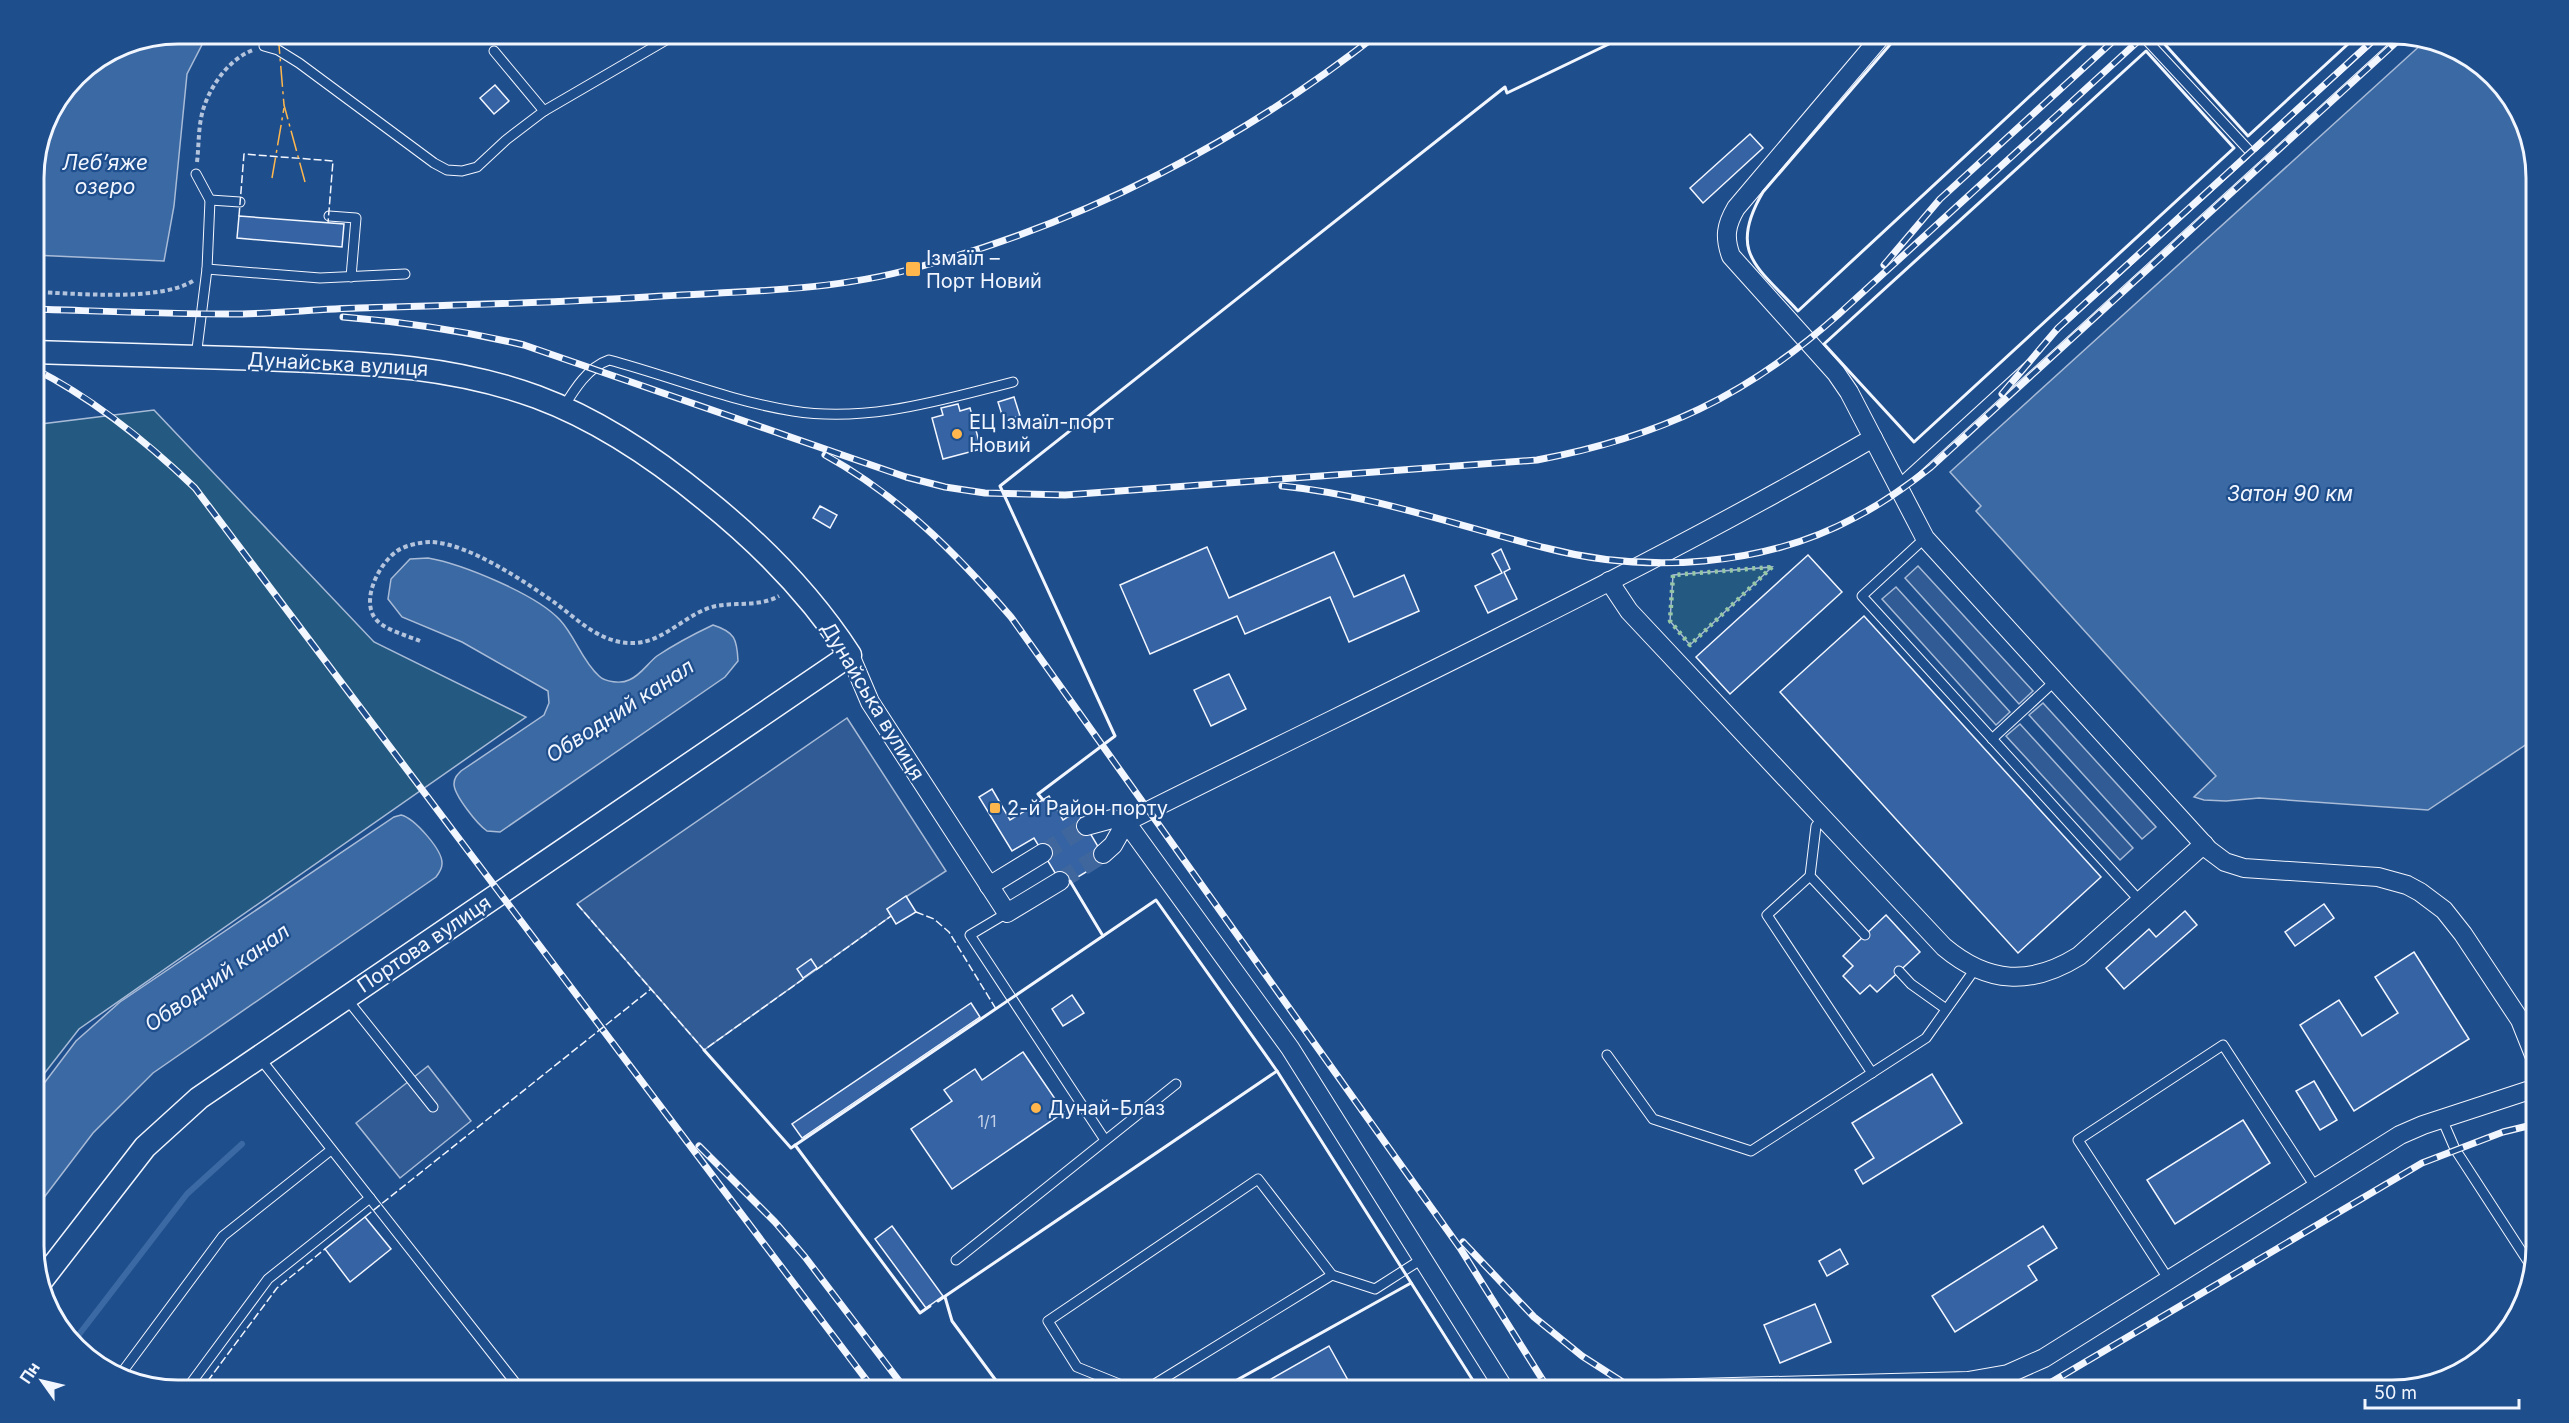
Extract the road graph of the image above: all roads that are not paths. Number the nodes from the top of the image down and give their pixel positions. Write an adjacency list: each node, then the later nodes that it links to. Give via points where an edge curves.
1 (659, 44): 7 (lane)
2 (1875, 44): 20 (street, via 1744,198 1726,232 1731,256 1836,373)
3 (2150, 44): 8 (lane)
4 (2381, 44): 8 (lane)
5 (264, 46): 7 (lane, via 299,63 411,149 447,170 477,167)
6 (494, 51): 7 (lane)
7 (544, 111)
8 (2256, 158): 21 (lane)
9 (196, 174): 10 (lane)
10 (210, 200): 11 (lane); 13 (lane)
11 (240, 201)
12 (329, 216): 15 (lane, via 356,218)
13 (207, 269): 15 (lane); 17 (lane)
14 (405, 274): 15 (lane)
15 (351, 277)
16 (44, 352): 17 (street, Дунайська вулиця)
17 (196, 357): 19 (street, Дунайська вулиця, via 417,367 500,384)
18 (1013, 382): 19 (lane, via 905,409 849,414 794,411 737,399 609,360 599,363 587,375)
19 (563, 408): 24 (street, Дунайська вулиця, via 615,435 691,488 761,548 831,626)
20 (1873, 438): 21 (street); 23 (street, via 1723,523)
21 (1898, 485): 22 (street)
22 (1925, 538): 25 (street); 26 (lane, via 1862,596)
23 (1609, 581): 27 (street, via 1629,611); 28 (street)
24 (850, 655): 35 (street, Дунайська вулиця, via 870,702); 41 (street, Портова вулиця)
25 (2055, 681): 26 (lane); 30 (street)
26 (1992, 739): 36 (lane)
27 (1824, 818): 33 (lane, via 1816,826); 39 (street, via 1944,947)
28 (1126, 822): 29 (street, via 1112,819); 32 (street); 56 (street, via 1290,1048)
29 (1086, 826)
30 (2204, 844): 36 (street); 43 (street, via 2234,866 2378,877 2420,892 2444,910 2463,933)
31 (1043, 853): 35 (street)
32 (1103, 854)
33 (1810, 876): 38 (lane); 46 (lane, via 1767,915)
34 (1060, 880): 37 (street)
35 (989, 886): 37 (street, Дунайська вулиця)
36 (2140, 901): 39 (street, via 2079,956 2047,973 2012,977)
37 (1007, 913): 51 (lane, via 970,935)
38 (1865, 935)
39 (1975, 969): 42 (lane)
40 (1899, 971): 42 (lane)
41 (346, 998): 45 (street, Портова вулиця); 49 (lane)
42 (1946, 1009): 46 (lane, via 1926,1038)
43 (2526, 1035)
44 (1607, 1055): 46 (lane, via 1653,1119 1751,1151)
45 (259, 1057): 52 (lane); 58 (street, Портова вулиця, via 161,1129)
46 (1872, 1073)
47 (1176, 1084): 51 (lane)
48 (2526, 1091): 50 (street)
49 (433, 1107)
50 (2442, 1119): 53 (street, via 2400,1136); 55 (lane, via 2455,1149)
51 (1106, 1140): 57 (lane)
52 (331, 1149): 54 (lane); 61 (lane, via 223,1236)
53 (2316, 1188): 60 (street); 60 (lane, via 2223,1045 2078,1140)
54 (370, 1198): 62 (lane, via 268,1279); 63 (lane)
55 (2525, 1256)
56 (1422, 1259): 59 (lane, via 1375,1289); 66 (street)
57 (956, 1260)
58 (47, 1274)
59 (1332, 1275): 64 (lane, via 1258,1179 1047,1321 1077,1367); 65 (lane)
60 (2169, 1280): 67 (street, via 2026,1367)
61 (125, 1368)
62 (194, 1379)
63 (512, 1379)
64 (1107, 1379)
65 (1163, 1379)
66 (1498, 1379)
67 (1988, 1379)

